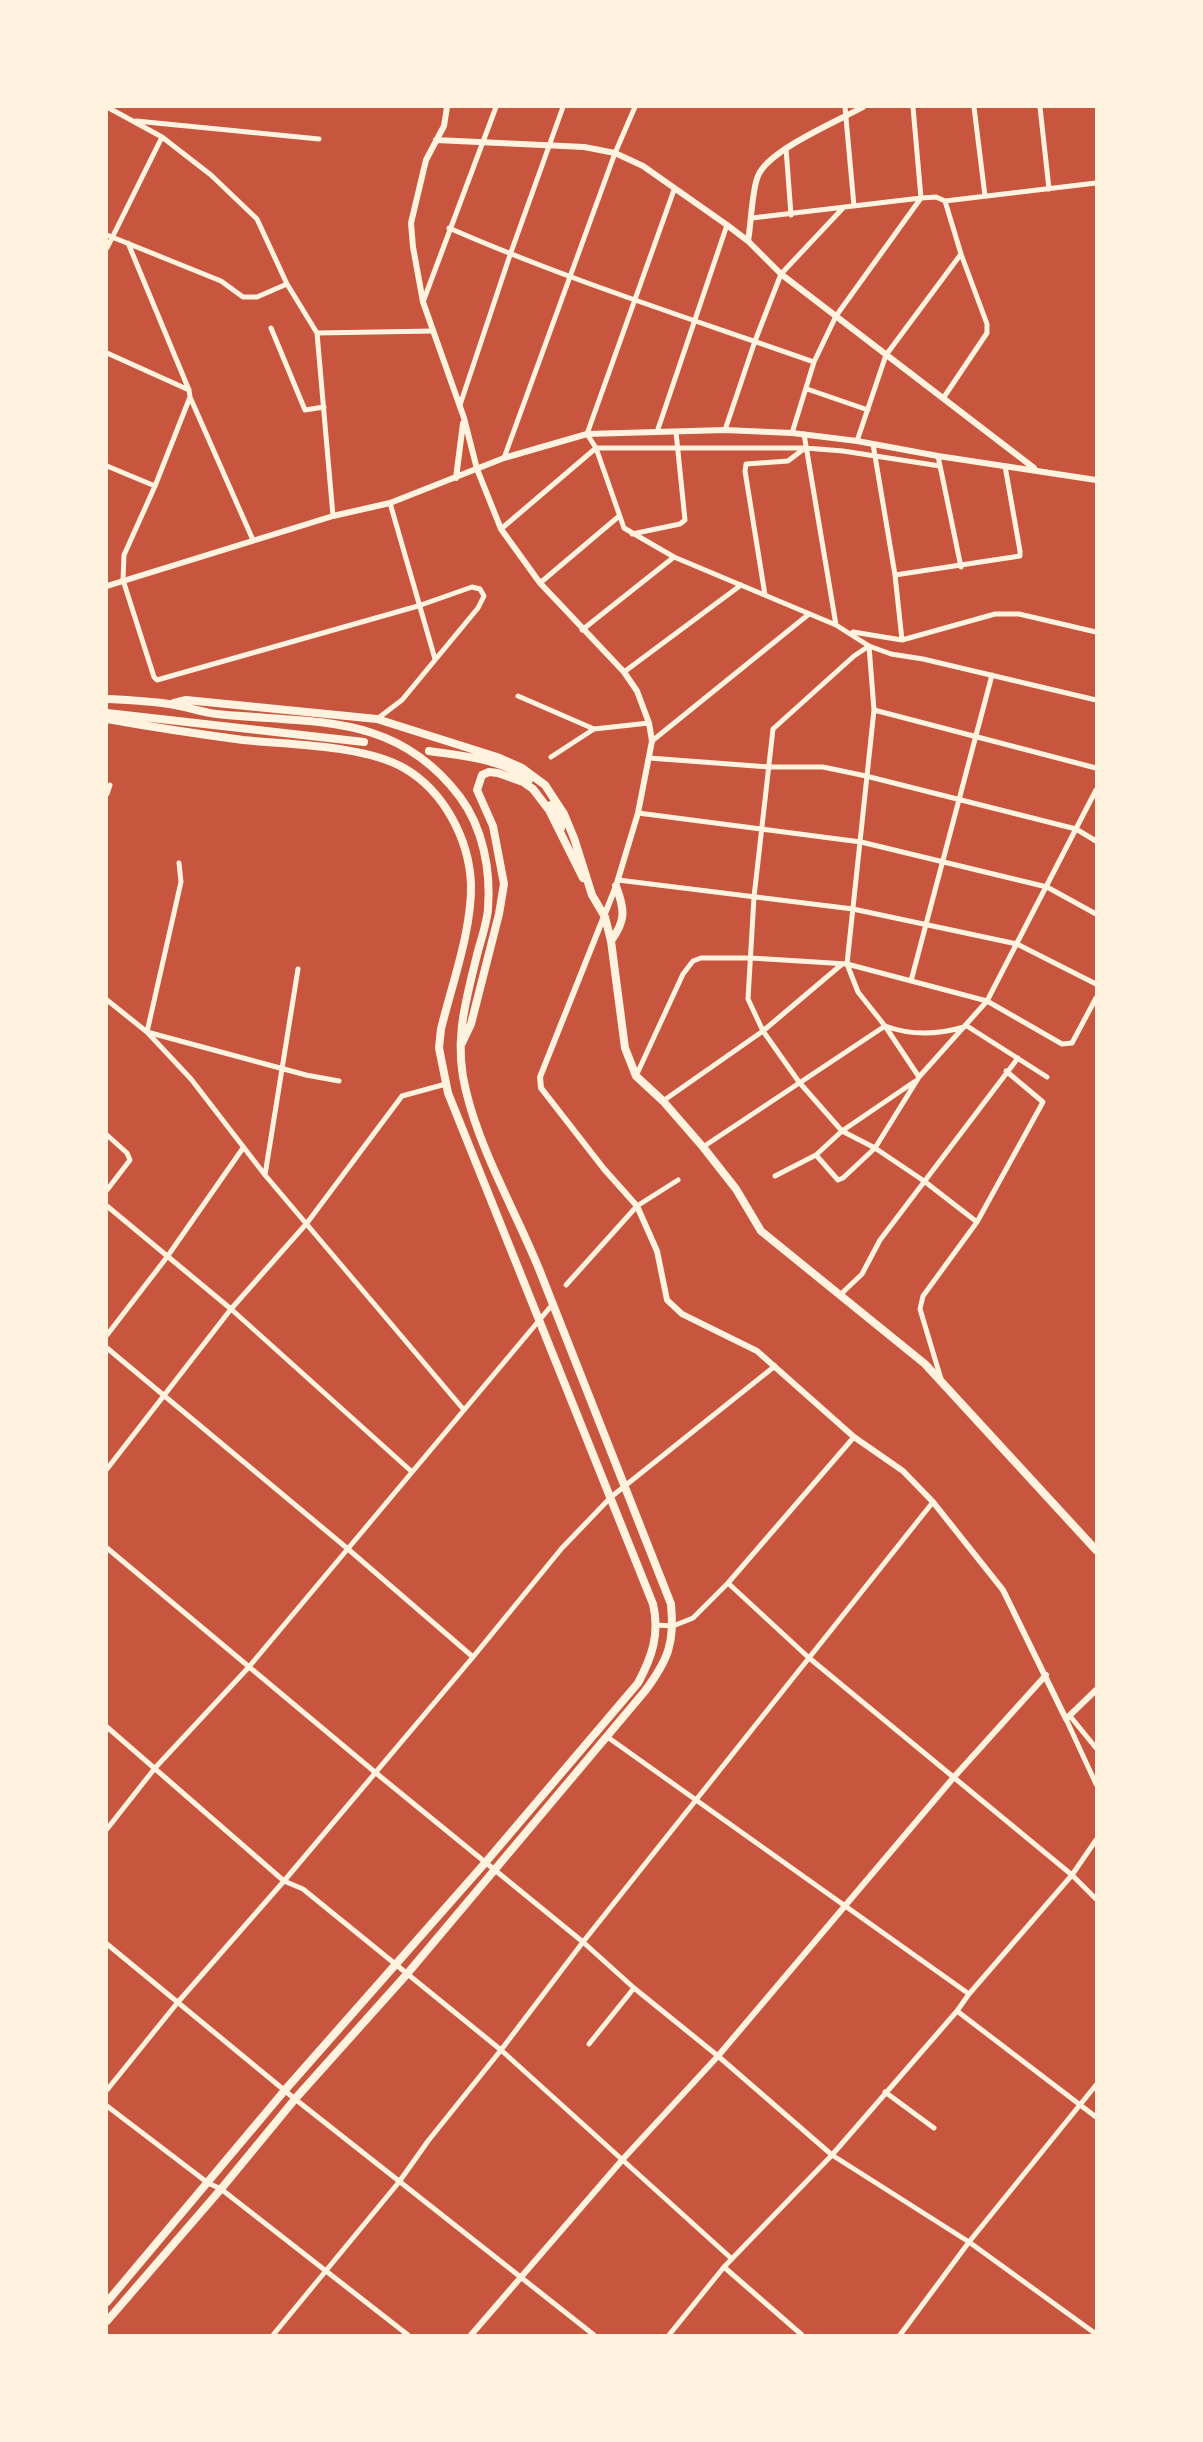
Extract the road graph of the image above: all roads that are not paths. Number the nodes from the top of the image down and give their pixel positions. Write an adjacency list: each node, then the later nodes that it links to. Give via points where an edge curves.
1 (107, 107): 12 (street)
2 (447, 107): 15 (street)
3 (496, 107): 16 (street)
4 (564, 107): 17 (street)
5 (635, 107): 19 (street)
6 (845, 107): 11 (street)
7 (863, 107): 11 (street)
8 (914, 107): 24 (street)
9 (974, 107): 23 (street)
10 (1040, 107): 21 (street)
11 (846, 117): 18 (street); 26 (street)
12 (133, 120): 13 (street); 14 (street)
13 (162, 137): 32 (street); 40 (street, via 257,219)
14 (319, 139)
15 (436, 140): 16 (street); 42 (street, via 426,160 411,223)
16 (482, 143): 17 (street); 31 (street)
17 (548, 146): 19 (street); 37 (street)
18 (786, 148): 28 (street); 29 (street, via 757,176)
19 (615, 153): 22 (street, via 643,166); 39 (street)
20 (1096, 183): 21 (street)
21 (1049, 189): 23 (street)
22 (674, 190): 30 (street); 41 (street)
23 (985, 196): 25 (street)
24 (921, 198): 25 (street); 26 (street); 43 (street)
25 (945, 201): 36 (street)
26 (854, 206): 27 (street)
27 (843, 207): 28 (street); 38 (street)
28 (791, 215): 29 (street)
29 (752, 218): 33 (street)
30 (727, 225): 33 (street); 44 (street)
31 (449, 228): 37 (street); 42 (street)
32 (109, 236): 34 (street); 35 (street)
33 (748, 241): 38 (street)
34 (128, 243): 40 (street, via 221,281 243,297 257,297); 53 (street)
35 (107, 248)
36 (961, 254): 50 (street); 54 (street, via 988,324 987,333)
37 (510, 255): 39 (street); 55 (street)
38 (781, 274): 43 (street); 48 (street)
39 (572, 277): 41 (street); 72 (street)
40 (287, 284): 47 (street)
41 (633, 300): 44 (street); 63 (street)
42 (423, 302): 46 (street)
43 (836, 316): 50 (street); 51 (street)
44 (694, 320): 48 (street); 60 (street)
45 (271, 328): 56 (street, via 305,410)
46 (433, 331): 47 (street); 55 (street)
47 (317, 333): 56 (street)
48 (755, 341): 51 (street); 59 (street)
49 (107, 353): 53 (street)
50 (886, 355): 54 (street); 57 (street)
51 (814, 362): 52 (street)
52 (807, 389): 57 (street); 62 (street)
53 (190, 393): 80 (street); 86 (street)
54 (944, 397): 77 (street)
55 (460, 405): 58 (street)
56 (324, 407): 82 (street)
57 (868, 410): 65 (street)
58 (464, 418): 76 (street); 78 (street)
59 (725, 429): 61 (street); 62 (street)
60 (657, 432): 61 (street); 63 (street)
61 (676, 432): 67 (street)
62 (792, 433): 64 (street)
63 (587, 434): 68 (street); 72 (street)
64 (804, 434): 65 (street); 69 (street)
65 (857, 440): 66 (street)
66 (873, 444): 70 (street); 71 (street)
67 (678, 447): 68 (street); 69 (street); 85 (street, via 685,520)
68 (596, 448): 83 (street); 84 (street)
69 (805, 448): 71 (street); 94 (street, via 788,461 746,464); 97 (street)
70 (938, 456): 74 (street); 75 (street)
71 (874, 457): 74 (street); 89 (street)
72 (504, 458): 76 (street)
73 (107, 466): 80 (street)
74 (940, 466): 88 (street)
75 (1005, 466): 77 (street); 88 (street, via 1020,556)
76 (477, 469): 78 (street); 84 (street)
77 (1037, 470): 79 (street)
78 (456, 478): 81 (street)
79 (1096, 480)
80 (155, 486): 90 (street, via 124,555)
81 (390, 503): 82 (street); 95 (street)
82 (333, 516): 86 (street)
83 (618, 517): 85 (street); 91 (street)
84 (501, 529): 91 (street)
85 (632, 534): 87 (street)
86 (253, 540): 90 (street)
87 (674, 557): 92 (street); 98 (street)
88 (961, 567): 89 (street)
89 (895, 576): 101 (street)
90 (123, 580): 93 (street); 95 (street, via 158,680)
91 (540, 583): 98 (street)
92 (741, 584): 94 (street); 104 (street)
93 (107, 586)
94 (765, 595): 96 (street)
95 (418, 606): 103 (street); 103 (street, via 472,587 484,596)
96 (809, 614): 97 (street); 117 (street)
97 (836, 625): 99 (street)
98 (582, 630): 104 (street)
99 (850, 632): 101 (street); 102 (street)
100 (1096, 632): 101 (street, via 1019,614 995,614)
101 (901, 640)
102 (869, 646): 105 (street); 110 (street); 122 (street, via 773,729)
103 (435, 659): 113 (street, via 402,700)
104 (624, 672): 114 (street)
105 (992, 675): 108 (street); 116 (street)
106 (518, 696): 115 (street)
107 (107, 699): 109 (main road)
108 (1096, 700)
109 (173, 704): 113 (main road, via 186,700); 159 (main road, via 216,714 349,727 387,737 435,768 466,805 486,859 488,910 461,1022)
110 (874, 710): 116 (street); 124 (street)
111 (107, 713): 118 (main road)
112 (107, 719): 168 (main road, via 359,753 405,769 441,802 458,830 471,883 465,935 440,1029)
113 (377, 719): 139 (main road, via 496,757 545,785 575,838)
114 (649, 723): 115 (street); 117 (street)
115 (594, 729): 120 (street)
116 (975, 736): 123 (street); 128 (street)
117 (652, 741): 121 (street)
118 (364, 743)
119 (429, 751): 132 (main road, via 506,766 526,777 557,813)
120 (551, 757)
121 (649, 758): 122 (street); 129 (street)
122 (769, 767): 124 (street, via 823,767); 130 (street)
123 (1096, 768)
124 (866, 776): 128 (street); 134 (street)
125 (110, 785): 127 (street)
126 (1096, 790): 131 (street)
127 (107, 794)
128 (958, 800): 131 (street); 135 (street)
129 (638, 813): 130 (street); 137 (street)
130 (763, 828): 134 (street); 140 (street)
131 (1076, 829): 133 (street); 138 (street)
132 (560, 831): 139 (main road); 159 (main road, via 533,789 498,773 482,775 477,790 493,826 504,884 471,1024)
133 (1096, 841)
134 (861, 842): 135 (street); 141 (street)
135 (943, 862): 138 (street); 144 (street)
136 (179, 863): 158 (street, via 181,882)
137 (617, 883): 140 (street); 143 (street); 145 (main road, via 622,925)
138 (1046, 887): 142 (street); 146 (street)
139 (593, 895): 143 (main road)
140 (754, 897): 141 (street); 147 (street)
141 (853, 909): 144 (street); 148 (street)
142 (1096, 914)
143 (605, 916): 145 (main road); 182 (street, via 539,1083)
144 (926, 925): 146 (street); 150 (street)
145 (611, 941): 163 (main road, via 625,1048)
146 (1017, 944): 151 (street); 154 (street)
147 (751, 958): 148 (street); 157 (street, via 748,999); 163 (street, via 693,961)
148 (845, 964): 150 (street); 155 (street, via 858,992); 157 (street)
149 (298, 969): 161 (street)
150 (911, 981): 154 (street)
151 (1096, 984)
152 (1096, 998): 154 (street, via 1072,1043 1062,1044)
153 (107, 1000): 158 (street)
154 (987, 1001): 156 (street)
155 (885, 1026): 156 (street, via 904,1033 943,1033); 165 (street); 167 (street)
156 (967, 1026): 160 (street); 165 (street)
157 (763, 1031): 167 (street); 169 (street)
158 (147, 1032): 161 (street); 173 (street, via 191,1079)
159 (462, 1043): 188 (main road, via 465,1088 477,1126)
160 (1018, 1058): 162 (street); 164 (street)
161 (284, 1069): 166 (street); 176 (street)
162 (1006, 1071): 179 (street); 183 (street, via 1043,1102)
163 (636, 1076): 169 (main road)
164 (1047, 1077)
165 (918, 1078): 170 (street); 174 (street)
166 (339, 1081)
167 (799, 1082): 170 (street); 172 (street)
168 (446, 1084): 184 (street, via 402,1096); 190 (main road)
169 (663, 1101): 172 (main road)
170 (842, 1131): 174 (street); 175 (street)
171 (107, 1135): 180 (street, via 130,1160)
172 (703, 1147): 187 (main road, via 761,1231)
173 (243, 1148): 176 (street); 185 (street)
174 (875, 1148): 175 (street, via 838,1180); 179 (street)
175 (816, 1155): 177 (street)
176 (265, 1175): 184 (street)
177 (775, 1176)
178 (678, 1180): 182 (street)
179 (924, 1181): 183 (street); 187 (street, via 880,1240 862,1275)
180 (107, 1190)
181 (107, 1206): 185 (street)
182 (637, 1206): 186 (street); 193 (street, via 657,1251 667,1300 682,1314 750,1346)
183 (977, 1222): 194 (street, via 920,1303)
184 (307, 1223): 189 (street); 196 (street)
185 (167, 1257): 189 (street); 191 (street)
186 (566, 1285)
187 (840, 1295): 194 (main road)
188 (552, 1305): 190 (street); 200 (main road)
189 (231, 1309): 195 (street); 199 (street)
190 (538, 1321): 196 (street); 201 (main road)
191 (107, 1335)
192 (107, 1348): 195 (street)
193 (775, 1366): 197 (street); 200 (street)
194 (942, 1382): 203 (main road)
195 (164, 1395): 198 (street); 205 (street)
196 (464, 1410): 199 (street)
197 (854, 1437): 202 (street, via 903,1471); 206 (street)
198 (107, 1469)
199 (411, 1471): 205 (street)
200 (625, 1487): 201 (street); 208 (main road, via 671,1605)
201 (611, 1497): 207 (main road, via 653,1604); 209 (street, via 562,1548)
202 (933, 1502): 210 (street); 212 (street, via 1003,1590)
203 (1094, 1547)
204 (107, 1548): 211 (street)
205 (348, 1549): 209 (street); 211 (street)
206 (728, 1583): 208 (street, via 693,1618); 210 (street)
207 (656, 1625): 208 (street); 216 (main road, via 646,1669)
208 (673, 1626): 217 (main road, via 669,1653 659,1672)
209 (473, 1657): 220 (street)
210 (808, 1657): 221 (street); 223 (street)
211 (248, 1668): 219 (street); 220 (street)
212 (1046, 1675): 214 (street); 221 (street)
213 (1096, 1690): 214 (street)
214 (1067, 1715): 218 (street); 222 (street)
215 (107, 1727): 219 (street)
216 (596, 1730): 217 (street); 226 (main road)
217 (606, 1736): 223 (street); 227 (main road)
218 (1096, 1748)
219 (155, 1768): 224 (street); 229 (street)
220 (376, 1773): 226 (street); 229 (street)
221 (954, 1777): 228 (street); 231 (street)
222 (1096, 1784)
223 (695, 1800): 231 (street); 232 (street)
224 (107, 1829)
225 (1096, 1840): 228 (street)
226 (485, 1863): 227 (street); 234 (main road)
227 (494, 1871): 232 (street); 235 (main road)
228 (1072, 1875): 230 (street); 237 (street)
229 (284, 1881): 234 (street, via 303,1889); 238 (street)
230 (1096, 1899)
231 (846, 1905): 237 (street); 242 (street)
232 (583, 1942): 236 (street); 241 (street)
233 (107, 1944): 238 (street)
234 (395, 1965): 235 (street); 245 (main road)
235 (407, 1974): 241 (street); 247 (main road)
236 (634, 1988): 240 (street); 242 (street)
237 (969, 1994): 239 (street)
238 (178, 2002): 244 (street); 245 (street)
239 (957, 2011): 246 (street); 248 (street)
240 (589, 2044)
241 (501, 2050): 253 (street); 254 (street)
242 (718, 2056): 252 (street); 253 (street)
243 (1096, 2085): 248 (street)
244 (107, 2090)
245 (285, 2090): 247 (street); 255 (main road)
246 (885, 2092): 251 (street); 252 (street)
247 (295, 2099): 254 (street); 256 (main road)
248 (1079, 2104): 250 (street); 257 (street)
249 (107, 2106): 255 (street)
250 (1096, 2117)
251 (934, 2128)
252 (832, 2155): 257 (street); 258 (street)
253 (623, 2159): 258 (street); 261 (street)
254 (400, 2182): 260 (street); 261 (street)
255 (208, 2183): 256 (street); 262 (main road)
256 (221, 2189): 260 (street); 263 (main road)
257 (969, 2242): 264 (street); 271 (street)
258 (732, 2259): 259 (street)
259 (724, 2267): 269 (street); 270 (street)
260 (326, 2272): 265 (street); 266 (street)
261 (521, 2278): 267 (street); 268 (street)
262 (107, 2302)
263 (107, 2321)
264 (1096, 2334)
265 (273, 2335)
266 (408, 2335)
267 (471, 2335)
268 (594, 2335)
269 (669, 2335)
270 (802, 2335)
271 (900, 2335)

